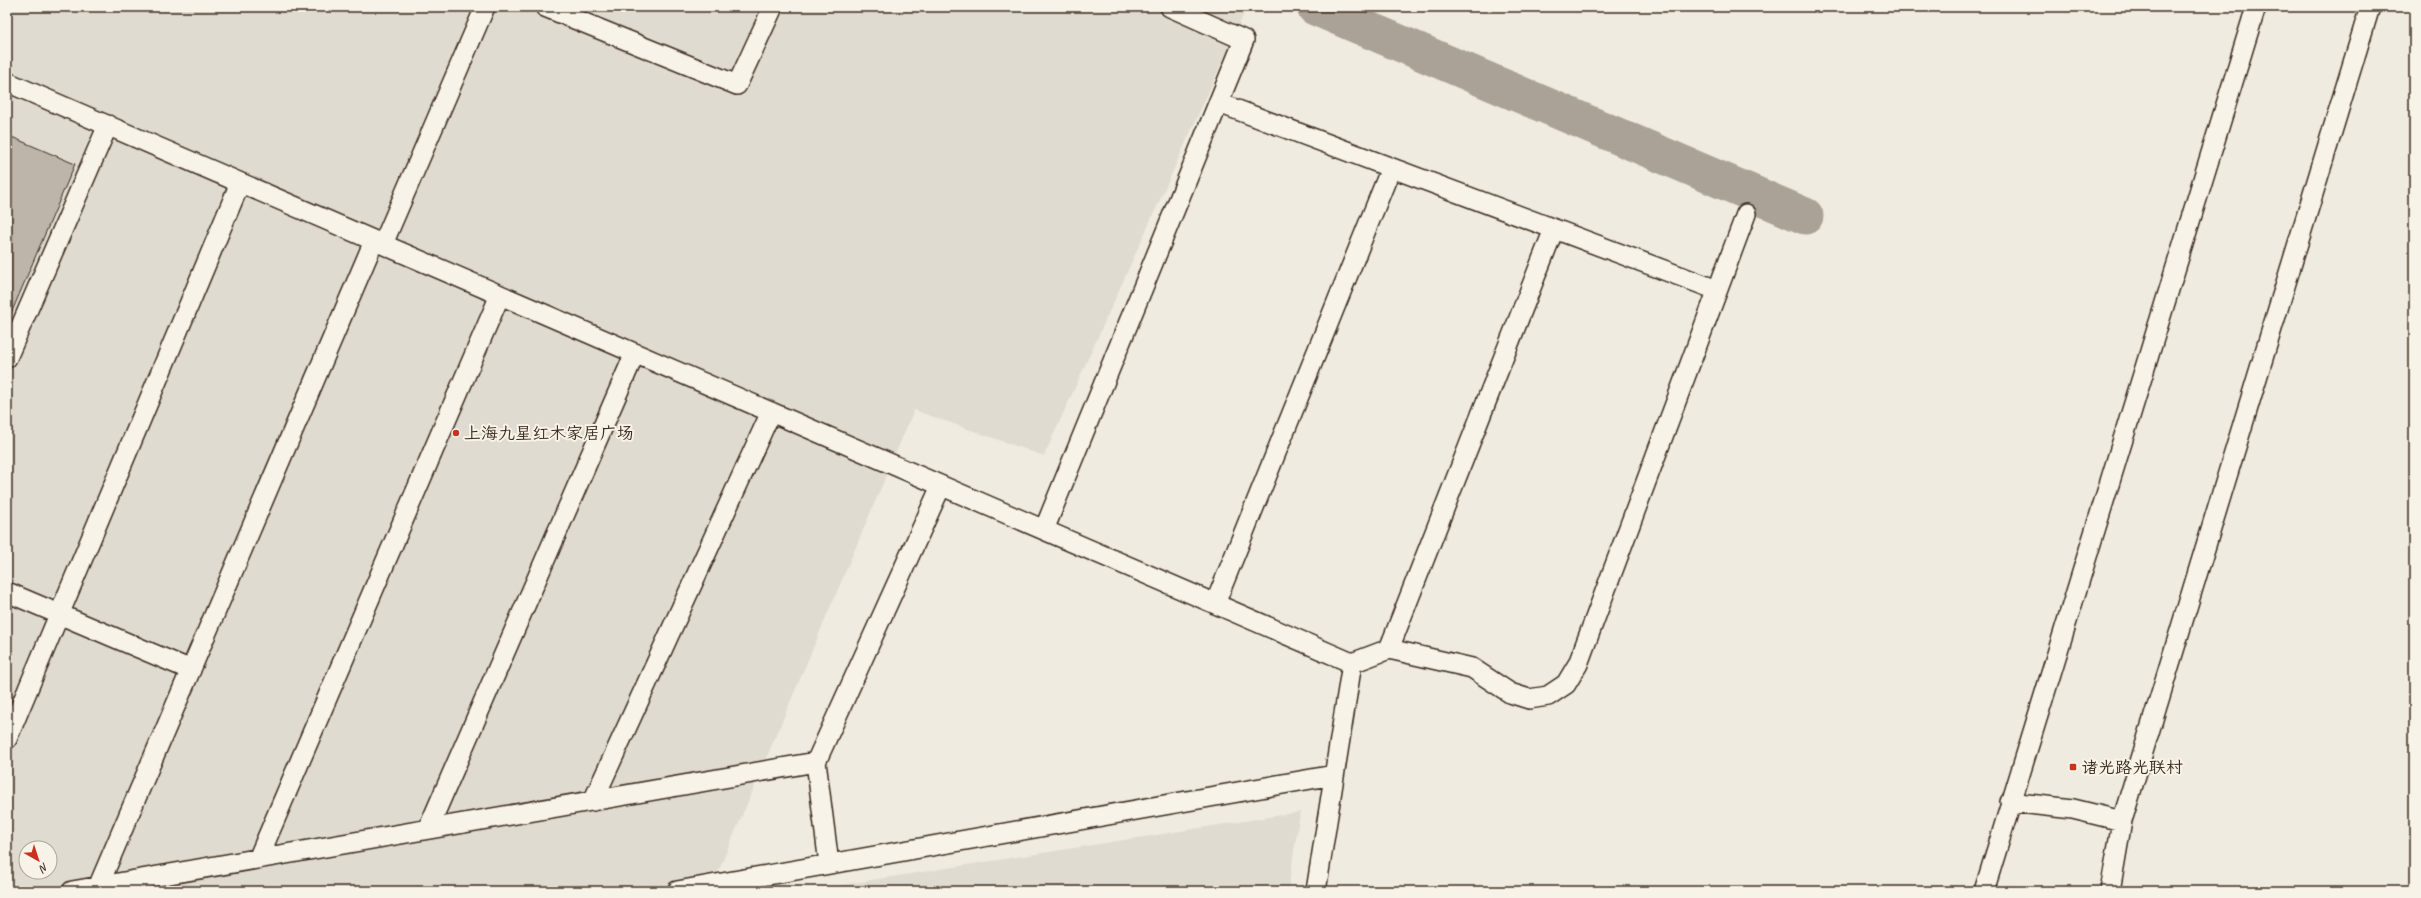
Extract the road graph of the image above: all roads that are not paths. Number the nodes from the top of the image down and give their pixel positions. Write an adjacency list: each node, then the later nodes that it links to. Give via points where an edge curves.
1 (485, 7): 14 (lane)
2 (545, 7): 3 (lane, via 737,85)
3 (773, 7)
4 (1170, 7): 8 (lane, via 1244,40)
5 (2256, 7): 32 (lane)
6 (2370, 7): 33 (lane)
7 (7, 82): 9 (lane)
8 (1219, 102): 10 (lane); 21 (lane)
9 (108, 126): 11 (lane); 18 (lane)
10 (1391, 168): 13 (lane); 23 (lane)
11 (240, 183): 14 (lane); 24 (lane)
12 (1746, 214): 15 (lane)
13 (1554, 229): 15 (lane); 25 (lane)
14 (379, 242): 16 (lane); 27 (lane)
15 (1717, 290): 25 (lane, via 1578,664 1566,684 1548,696 1529,699 1510,693 1472,668)
16 (500, 295): 17 (lane); 35 (lane)
17 (635, 353): 19 (lane); 34 (lane)
18 (7, 358)
19 (771, 412): 20 (lane); 31 (lane)
20 (942, 486): 21 (lane); 29 (lane)
21 (1044, 530): 23 (lane)
22 (7, 592): 24 (lane)
23 (1215, 604): 26 (lane)
24 (60, 614): 27 (lane); 28 (lane)
25 (1389, 648): 26 (lane)
26 (1352, 663): 30 (lane)
27 (191, 670): 37 (lane)
28 (7, 740)
29 (816, 762): 31 (lane); 36 (lane)
30 (1334, 776): 36 (lane); 40 (lane)
31 (593, 801): 34 (lane)
32 (2010, 802): 33 (lane, via 2073,809); 41 (lane)
33 (2122, 821): 42 (lane)
34 (428, 829): 35 (lane)
35 (258, 859): 37 (lane)
36 (828, 864): 39 (lane)
37 (98, 886): 38 (lane)
38 (72, 891)
39 (677, 891)
40 (1316, 891)
41 (1984, 891)
42 (2110, 891)

